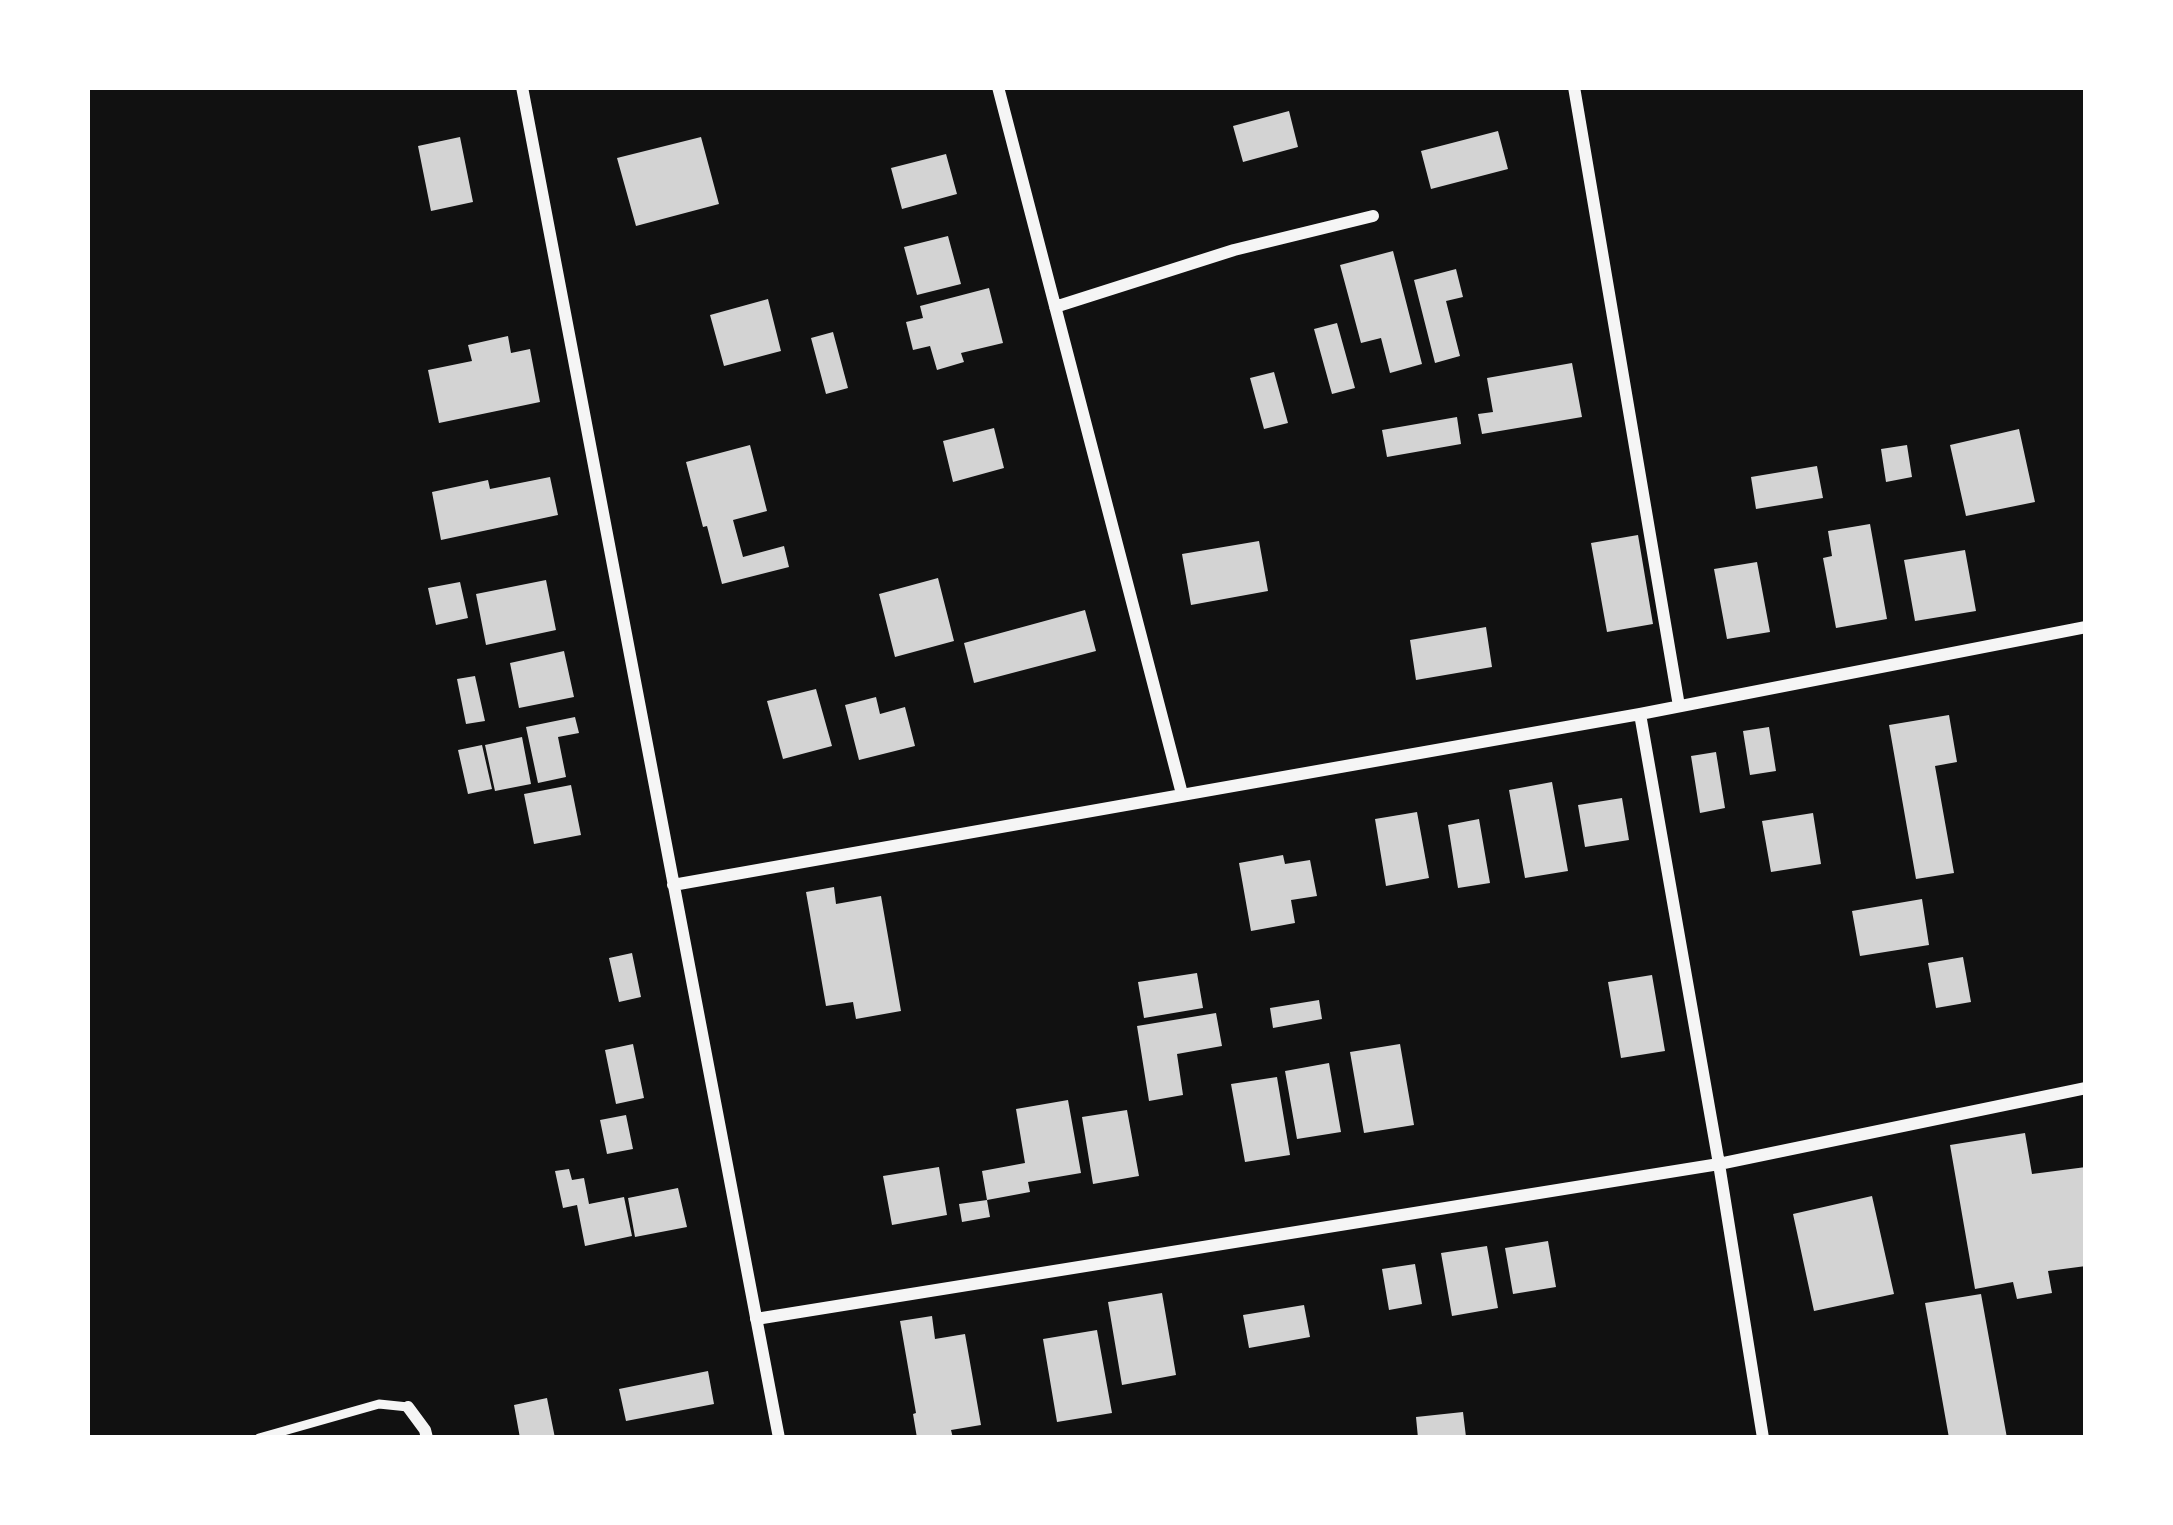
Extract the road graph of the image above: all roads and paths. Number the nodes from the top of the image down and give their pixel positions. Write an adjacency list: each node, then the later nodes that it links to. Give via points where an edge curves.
1 (522, 87): 10 (street)
2 (998, 87): 5 (street)
3 (1574, 87): 7 (street)
4 (1373, 216): 5 (street)
5 (1055, 307): 9 (street)
6 (2086, 628): 7 (street)
7 (1679, 706): 8 (street)
8 (1640, 714): 9 (street); 12 (street)
9 (1182, 794): 10 (street)
10 (673, 885): 13 (street)
11 (2086, 1088): 12 (street)
12 (1719, 1163): 13 (street); 18 (street)
13 (756, 1319): 17 (street)
14 (408, 1407): 15 (lane, via 379,1403); 16 (street)
15 (259, 1438)
16 (427, 1438)
17 (779, 1438)
18 (1763, 1438)

